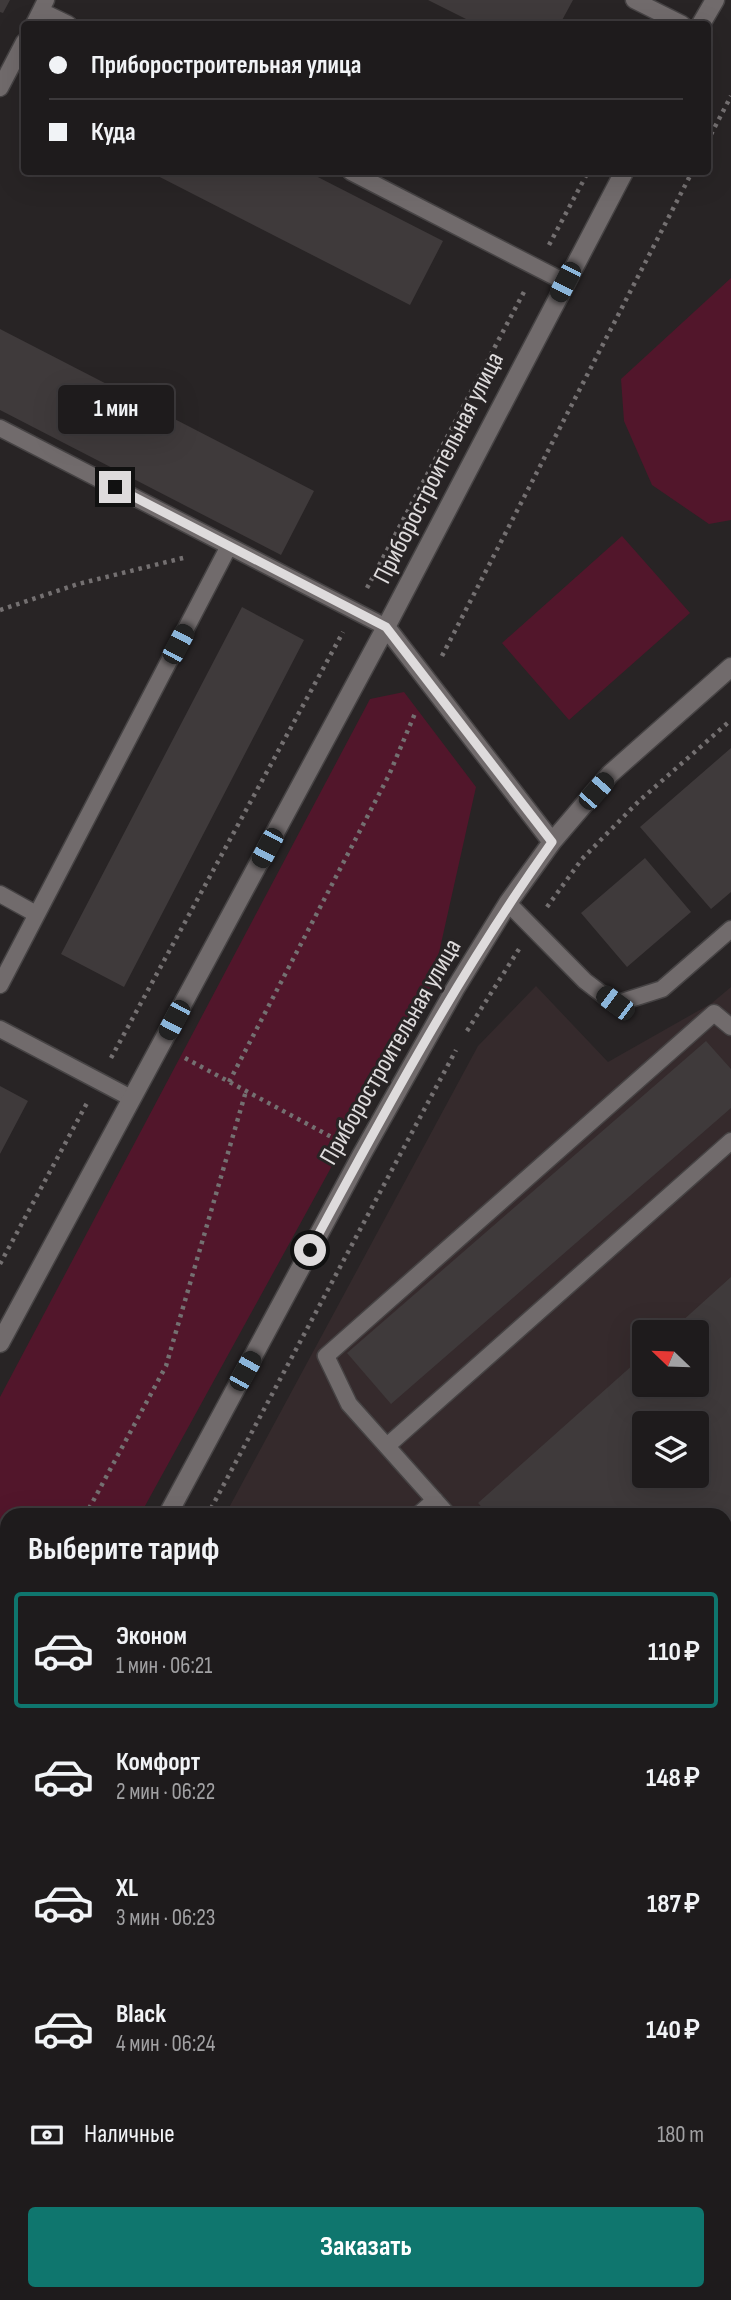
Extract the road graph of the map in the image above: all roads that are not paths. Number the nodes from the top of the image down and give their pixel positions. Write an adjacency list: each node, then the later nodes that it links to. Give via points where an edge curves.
1 (634, 0): 5 (lane)
2 (715, 0): 6 (main road)
3 (40, 12): 4 (lane)
4 (61, 21)
5 (676, 21)
6 (703, 21)
7 (21, 48): 8 (lane)
8 (0, 88)
9 (357, 175): 11 (lane)
10 (622, 175): 11 (main road, Приборостроительная улица)
11 (565, 282): 14 (main road, Приборостроительная улица)
12 (0, 428): 13 (lane)
13 (229, 546): 14 (lane); 19 (lane)
14 (386, 627): 16 (main road); 24 (main road, Приборостроительная улица)
15 (731, 667): 16 (main road, Приборостроительная улица, via 610,774)
16 (552, 842): 18 (main road, Приборостроительная улица)
17 (0, 894): 19 (lane)
18 (508, 903): 20 (lane, via 585,981 615,1003 662,989); 30 (main road, Приборостроительная улица, via 362,1154)
19 (36, 914): 21 (lane)
20 (731, 929)
21 (0, 985)
22 (731, 1027): 28 (lane, via 714,1013 326,1356 349,1404)
23 (0, 1030): 24 (lane)
24 (131, 1098): 26 (main road, Приборостроительная улица)
25 (731, 1141): 28 (lane)
26 (6, 1318): 27 (main road, Приборостроительная улица)
27 (0, 1343)
28 (387, 1446): 29 (lane)
29 (435, 1500): 31 (lane); 32 (lane)
30 (171, 1508)
31 (426, 1508)
32 (442, 1508)

